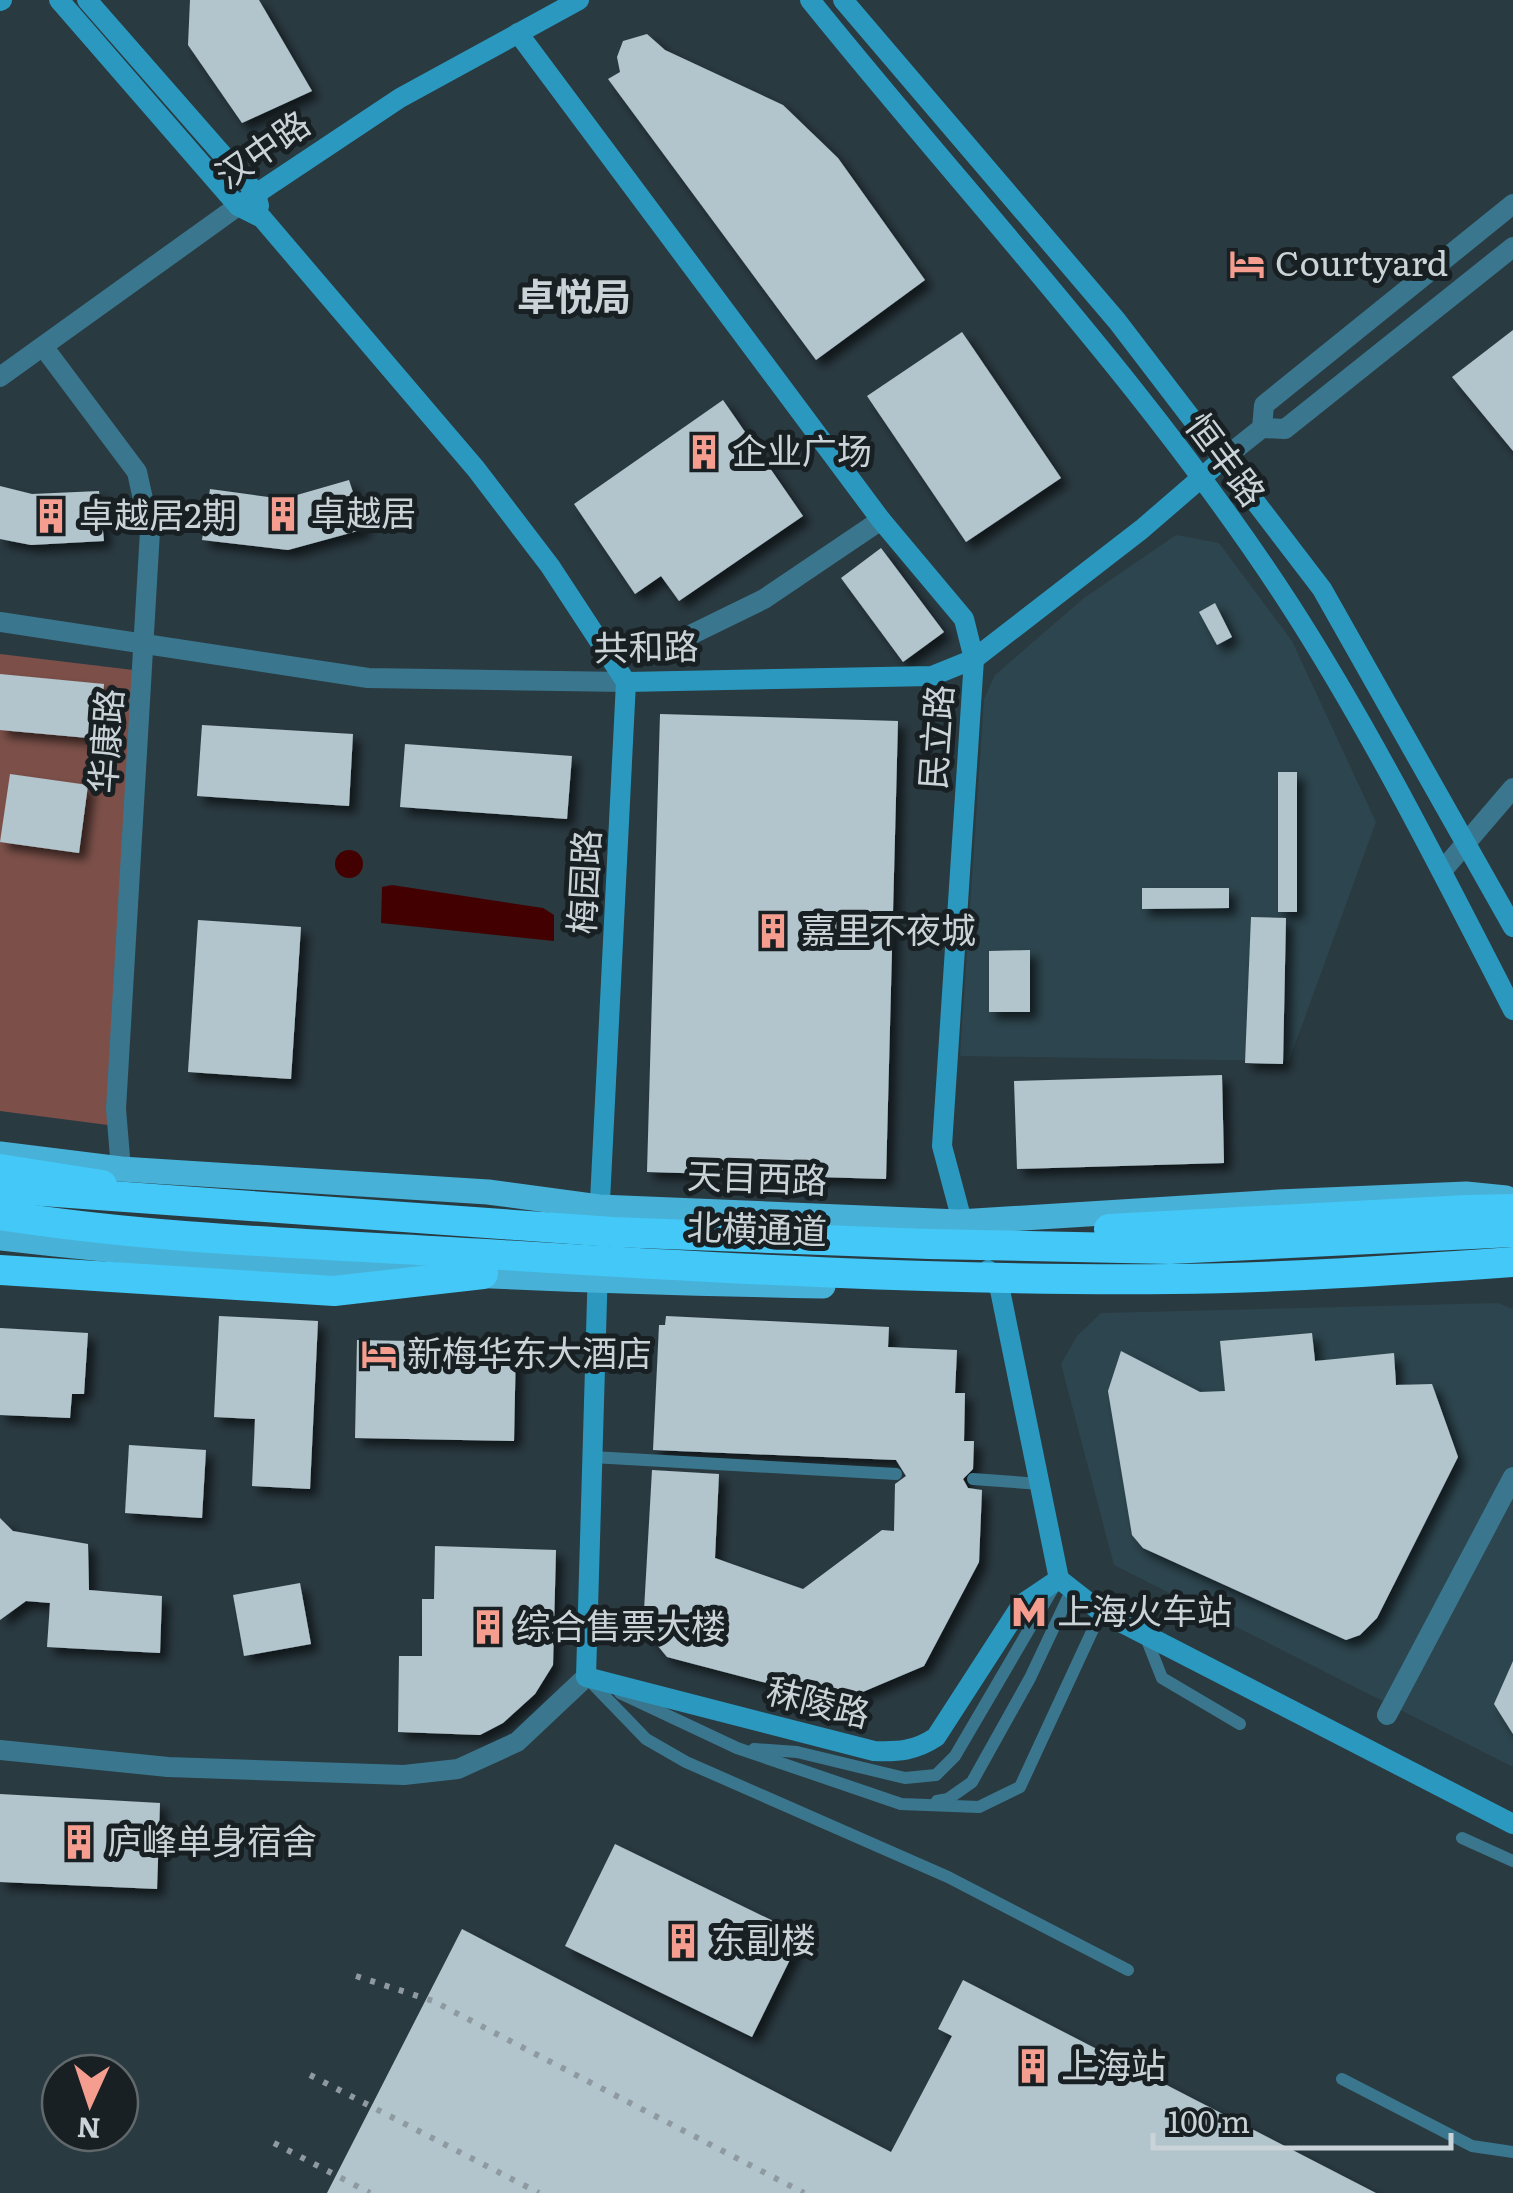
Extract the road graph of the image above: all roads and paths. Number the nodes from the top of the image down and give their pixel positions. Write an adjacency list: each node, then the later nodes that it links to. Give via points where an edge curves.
1 (59, 0): 9 (street)
2 (87, 0): 7 (street)
3 (579, 0): 6 (street, 汉中路)
4 (810, 0): 16 (street, 恒丰路)
5 (843, 0): 15 (street, 恒丰路, via 1117,321)
6 (518, 32): 7 (street, 汉中路, via 400,98); 17 (street, 民立路)
7 (256, 194): 9 (street, 汉中路); 10 (street)
8 (1513, 204): 14 (street, via 1264,405)
9 (238, 206): 10 (street); 12 (street, 汉中路)
10 (262, 218): 22 (street, via 476,468)
11 (1513, 248): 14 (street, via 1284,430)
12 (45, 348): 13 (street, 汉中路); 20 (street, 华康路, via 137,472 150,531)
13 (0, 378)
14 (1262, 428): 15 (street)
15 (1223, 459): 16 (street, 共和路); 24 (street, 恒丰路, via 1322,589)
16 (1200, 479): 21 (street, 共和路); 25 (street, 恒丰路, via 1291,606)
17 (881, 520): 19 (street, via 764,599); 21 (street, 民立路, via 964,619)
18 (0, 622): 20 (street, 共和路)
19 (674, 643)
20 (146, 644): 22 (street, 共和路, via 368,678); 30 (street, 华康路, via 116,1109)
21 (974, 659): 22 (street, 共和路, via 932,676); 38 (street, 民立路, via 942,1146)
22 (626, 682): 34 (street, 梅园路)
23 (1513, 788): 24 (street)
24 (1465, 839): 25 (street); 26 (street, 恒丰路)
25 (1442, 871): 27 (street, 恒丰路)
26 (1513, 927)
27 (1513, 1010)
28 (0, 1154): 30 (main road, 天目西路)
29 (0, 1169): 33 (highway, bridge)
30 (121, 1169): 34 (main road, 天目西路, via 488,1192)
31 (0, 1188): 33 (highway, 北横通道, bridge)
32 (1513, 1198): 38 (main road, 天目西路, via 1297,1201)
33 (183, 1204): 41 (highway, 北横通道, bridge)
34 (599, 1207): 38 (main road, 天目西路); 45 (street, 梅园路)
35 (1513, 1209): 41 (highway, bridge)
36 (0, 1215): 42 (highway, 北横通道, bridge, via 77,1227 435,1251 928,1273 1170,1279)
37 (1513, 1217): 38 (main road, via 1012,1238)
38 (959, 1222): 46 (street, 民立路)
39 (1513, 1232): 41 (highway, 北横通道, bridge, via 1170,1249)
40 (0, 1238): 44 (main road)
41 (846, 1240)
42 (1513, 1260): 46 (main road)
43 (0, 1270): 44 (highway, via 334,1290)
44 (484, 1274): 45 (main road)
45 (597, 1282): 46 (main road); 47 (street, 梅园路)
46 (1000, 1290): 51 (street, 民立路)
47 (592, 1457): 48 (lane); 55 (street, 梅园路)
48 (896, 1474)
49 (1513, 1476): 56 (street)
50 (972, 1479): 51 (lane)
51 (1040, 1484): 52 (street, 民立路)
52 (1065, 1584): 53 (street); 55 (street, 秣陵路, via 1022,1604 936,1738 898,1752); 58 (lane, via 955,1756 936,1775 905,1778 797,1752); 60 (lane, via 1030,1678 972,1782 948,1800)
53 (1101, 1612): 54 (street); 60 (lane, via 1020,1787 979,1807)
54 (1144, 1634): 57 (lane, via 1162,1678); 61 (street)
55 (586, 1677): 58 (lane); 59 (street, via 517,1742 458,1770 168,1767); 64 (lane, via 646,1740 686,1762 948,1876)
56 (1387, 1716)
57 (1240, 1724)
58 (736, 1748): 60 (lane, via 901,1804)
59 (0, 1750)
60 (920, 1804)
61 (1513, 1824)
62 (1462, 1838): 63 (lane)
63 (1513, 1861)
64 (1128, 1970)
65 (1342, 2079): 66 (lane, via 1472,2146)
66 (1513, 2152)

